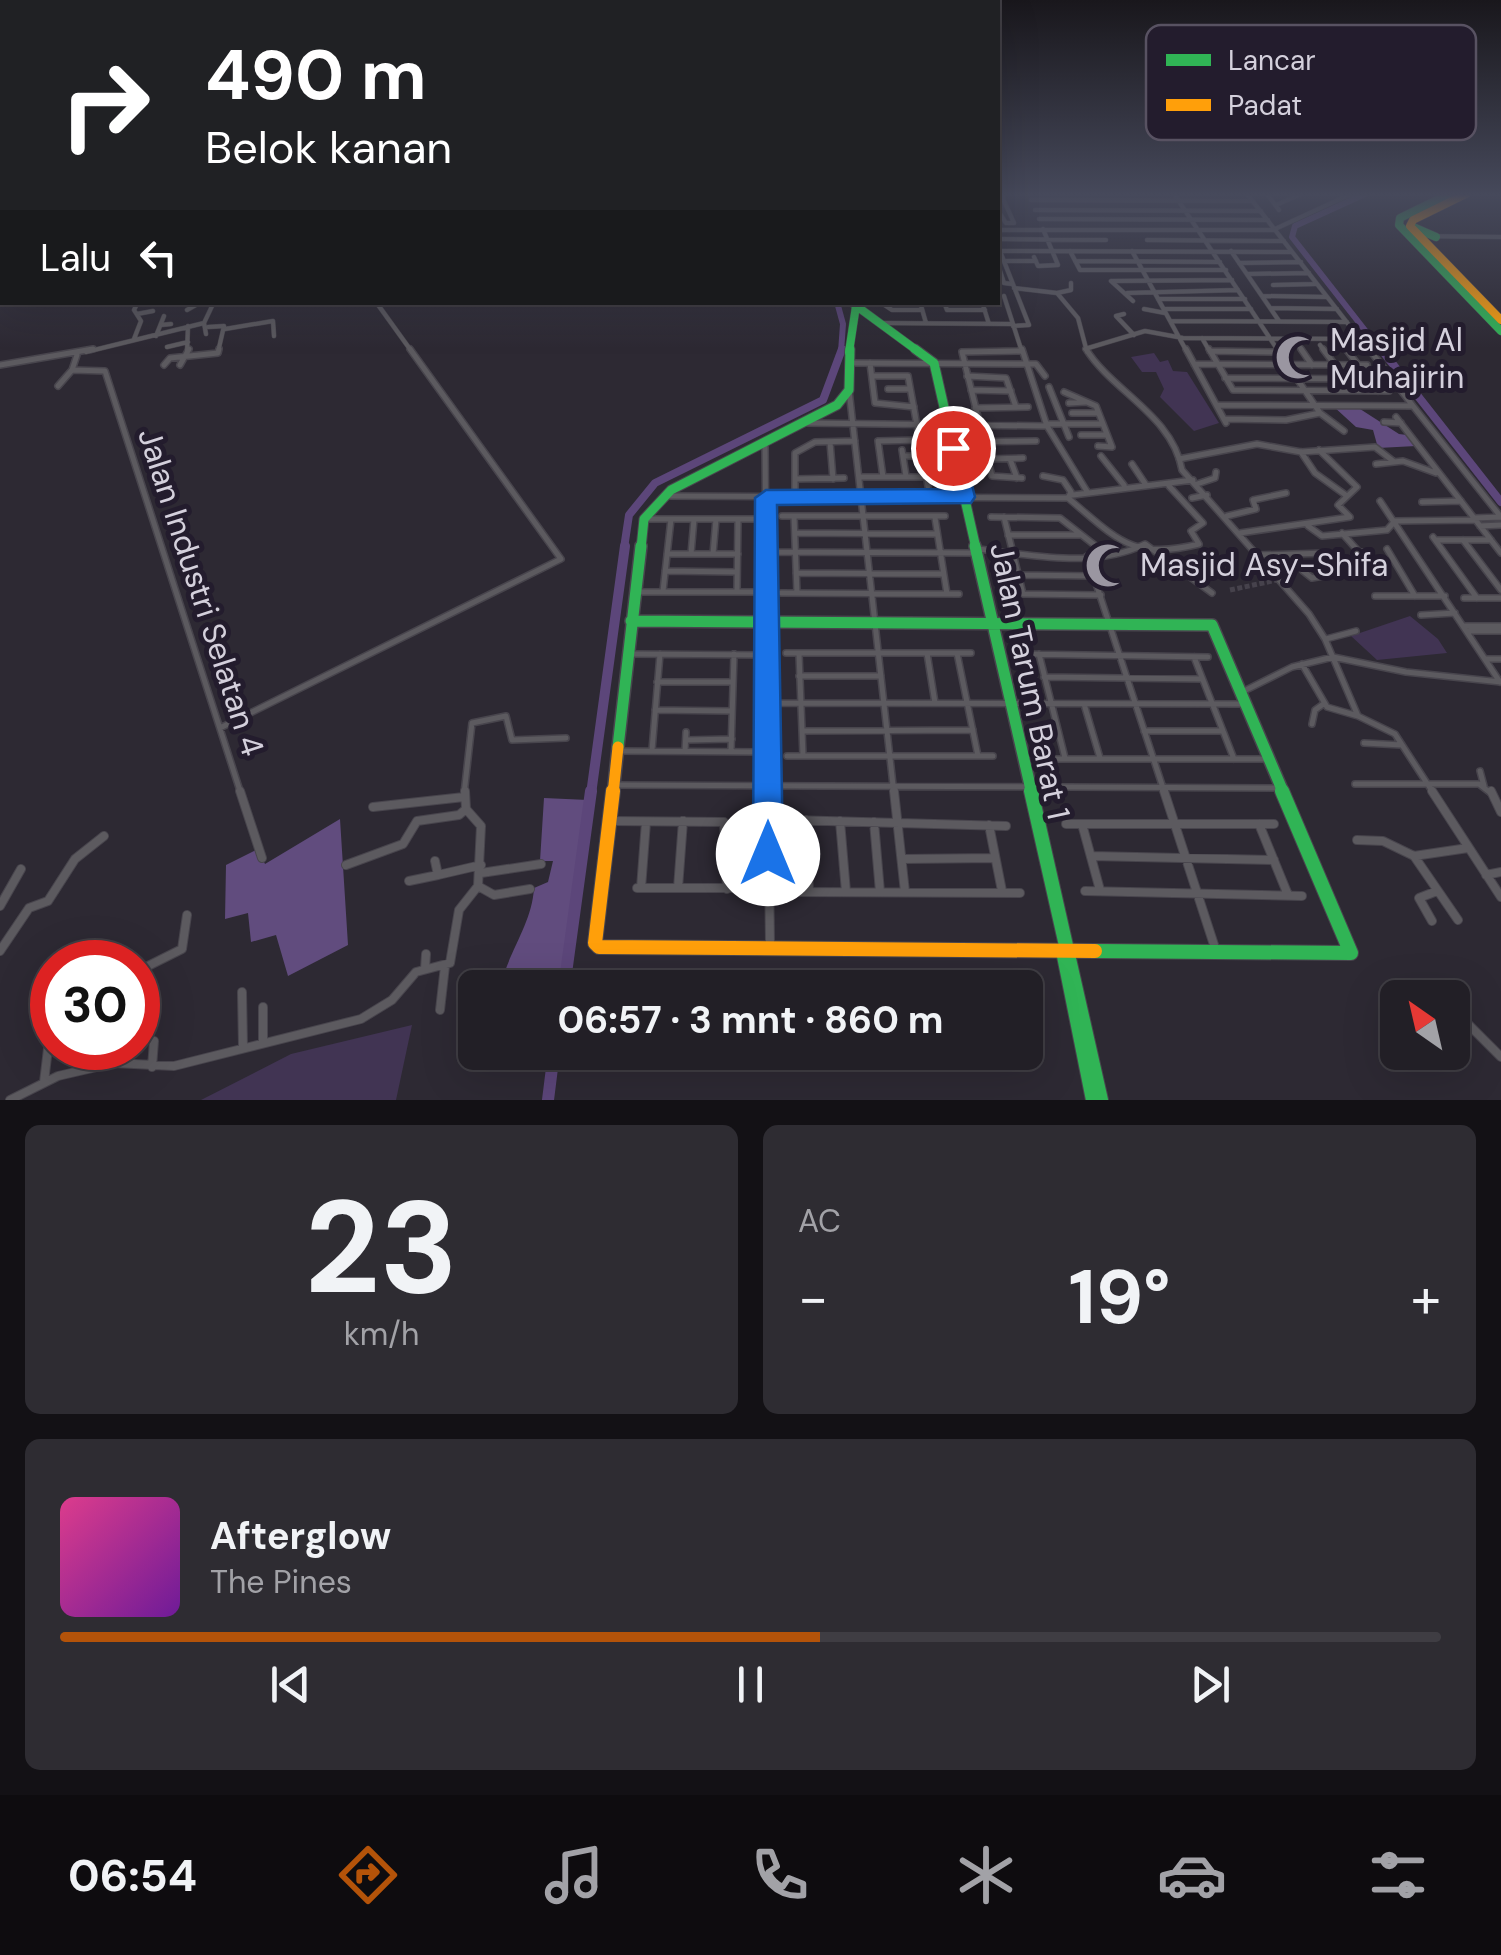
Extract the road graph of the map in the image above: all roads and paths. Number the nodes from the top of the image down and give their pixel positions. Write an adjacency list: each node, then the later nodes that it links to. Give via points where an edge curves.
1 (1050, 245): 10 (street)
2 (1109, 245): 12 (street)
3 (1150, 245): 14 (street)
4 (1209, 245): 15 (street)
5 (1287, 245): 17 (street)
6 (1424, 245): 85 (street)
7 (1425, 245): 71 (street)
8 (1000, 248): 10 (street)
9 (1000, 250): 20 (street)
10 (1052, 251): 11 (street); 20 (street, via 1058,266 1038,266 1035,259)
11 (1070, 251): 12 (street); 18 (street)
12 (1112, 251): 13 (street)
13 (1132, 251): 14 (street); 19 (street)
14 (1154, 251): 15 (street)
15 (1213, 251): 16 (street); 21 (street)
16 (1231, 251): 17 (street); 22 (street)
17 (1292, 252): 23 (street)
18 (1075, 261): 19 (street); 24 (street, via 1083,272)
19 (1137, 261): 21 (street); 24 (street)
20 (1006, 262): 36 (street)
21 (1220, 262): 25 (street)
22 (1239, 262): 23 (street); 28 (street)
23 (1301, 262): 27 (street)
24 (1142, 270): 25 (street); 30 (street)
25 (1226, 270): 34 (street)
26 (1000, 271): 36 (street)
27 (1309, 273): 29 (street); 33 (street)
28 (1246, 274): 29 (street); 32 (street)
29 (1266, 274): 35 (street)
30 (1147, 279): 34 (street); 37 (street); 39 (street, via 1111,281)
31 (1071, 283): 38 (street, via 1071,290)
32 (1254, 284): 34 (street); 41 (street)
33 (1317, 284): 35 (street); 43 (street)
34 (1235, 285): 37 (street); 45 (street)
35 (1273, 285): 42 (street)
36 (1013, 286): 38 (street); 81 (street, via 1029,325)
37 (1153, 289): 39 (street); 44 (street)
38 (1057, 293): 99 (street, via 1078,318)
39 (1124, 293): 46 (street)
40 (1004, 296): 81 (street)
41 (1262, 296): 42 (street); 58 (street)
42 (1282, 296): 43 (street)
43 (1328, 297): 61 (street)
44 (1158, 299): 45 (street); 67 (street)
45 (1245, 299): 60 (street)
46 (1133, 301)
47 (138, 305): 68 (street)
48 (202, 305): 63 (street)
49 (213, 305): 83 (street)
50 (378, 305): 347 (street, via 561,559)
51 (854, 305): 105 (street)
52 (855, 305): 76 (street)
53 (887, 305): 64 (street)
54 (901, 305): 64 (street)
55 (921, 305): 65 (street)
56 (945, 305): 66 (street)
57 (983, 305): 66 (street)
58 (1270, 308): 61 (street); 74 (street)
59 (1144, 309): 67 (street)
60 (1251, 309): 67 (street); 73 (street)
61 (1337, 309): 75 (street)
62 (153, 310): 68 (street)
63 (186, 310)
64 (902, 310): 65 (street)
65 (922, 310): 77 (street)
66 (984, 310): 79 (street)
67 (1165, 311): 72 (street)
68 (137, 314): 96 (street)
69 (1124, 314): 86 (street, via 1116,316)
70 (164, 316): 80 (street)
71 (1501, 320)
72 (1170, 321): 73 (street); 89 (street)
73 (1260, 321): 74 (street); 90 (street)
74 (1279, 322): 75 (street)
75 (1347, 322): 91 (street)
76 (879, 323): 77 (street); 107 (street)
77 (926, 323): 79 (street)
78 (171, 324): 80 (street)
79 (989, 324): 81 (street)
80 (161, 325): 87 (street)
81 (1017, 325): 100 (street)
82 (188, 326): 83 (street); 87 (street); 97 (street)
83 (206, 328): 84 (street)
84 (225, 329): 88 (street, via 272,321); 104 (street, via 218,353)
85 (1501, 331)
86 (1134, 335): 89 (street); 99 (street)
87 (156, 336): 96 (street)
88 (274, 336)
89 (1179, 336): 90 (street); 92 (street); 110 (street)
90 (1269, 336): 91 (street); 92 (street); 93 (street); 102 (street)
91 (1359, 337): 95 (street); 119 (street)
92 (1202, 338): 101 (street)
93 (1294, 338): 94 (street); 116 (street)
94 (1315, 338): 95 (street); 117 (street)
95 (1338, 338): 118 (street)
96 (134, 339): 103 (street)
97 (188, 342): 98 (street); 104 (street)
98 (168, 347)
99 (1086, 348): 184 (street, via 1131,392)
100 (1022, 350): 108 (street, via 966,350); 109 (street)
101 (1210, 351): 102 (street); 111 (street)
102 (1279, 352): 115 (street)
103 (77, 355): 112 (street); 120 (street)
104 (186, 356): 113 (street); 114 (street)
105 (848, 362): 106 (street); 131 (street)
106 (870, 363): 107 (street); 121 (street)
107 (934, 363): 108 (street); 158 (street, Jalan Tarum Barat 1)
108 (964, 364): 109 (street); 122 (street)
109 (1026, 364): 123 (street, via 1038,365); 162 (street)
110 (1194, 364): 111 (street); 142 (street)
111 (1218, 364): 115 (street); 124 (street)
112 (0, 365)
113 (164, 365)
114 (180, 365)
115 (1287, 365): 116 (street); 125 (street)
116 (1312, 365): 117 (street)
117 (1336, 365): 118 (street)
118 (1358, 365): 119 (street); 126 (street)
119 (1381, 366): 145 (street)
120 (72, 370): 127 (street); 347 (street, Jalan Industri Selatan 4, via 105,371)
121 (872, 376): 130 (street, via 908,376); 144 (street, via 875,403)
122 (968, 376): 133 (street); 135 (street, via 1007,378)
123 (1046, 376)
124 (1225, 378): 125 (street); 136 (street, via 1234,390)
125 (1297, 378): 126 (street); 136 (street)
126 (1368, 378): 137 (street)
127 (58, 386)
128 (1049, 387): 159 (street)
129 (888, 389): 132 (street)
130 (911, 389): 132 (street); 146 (street)
131 (849, 390): 155 (street); 156 (street)
132 (898, 390): 144 (street)
133 (971, 390): 134 (street); 148 (street)
134 (986, 391): 135 (street); 149 (street)
135 (1011, 391): 150 (street)
136 (1306, 391): 137 (street); 143 (street)
137 (1378, 391): 138 (street)
138 (1389, 391)
139 (1064, 392): 140 (street)
140 (1088, 402): 141 (street); 152 (street)
141 (1069, 403)
142 (1217, 405): 143 (street); 153 (street, via 1225,421)
143 (1316, 405): 145 (street); 153 (street)
144 (900, 406): 146 (street)
145 (1413, 406): 227 (street)
146 (914, 407): 157 (street)
147 (1028, 407): 150 (street)
148 (976, 408): 149 (street); 161 (street)
149 (992, 408): 150 (street)
150 (1016, 408)
151 (1072, 413): 152 (street)
152 (1098, 413): 160 (street)
153 (1320, 413): 163 (street)
154 (1384, 422): 191 (street, via 1399,420)
155 (807, 423): 156 (street); 170 (street)
156 (853, 423): 157 (street); 172 (street)
157 (917, 424): 158 (street); 168 (street)
158 (948, 424): 161 (street); 173 (street, Jalan Tarum Barat 1)
159 (1064, 424): 160 (street); 162 (street); 166 (street)
160 (1102, 424): 165 (street)
161 (980, 425): 162 (street)
162 (1046, 425): 205 (street)
163 (1344, 431)
164 (1081, 436): 165 (street)
165 (1108, 436): 175 (street, via 1112,446)
166 (1069, 437)
167 (1350, 438): 176 (street)
168 (920, 440): 179 (street); 193 (street, via 878,441)
169 (1036, 441): 174 (street)
170 (766, 442): 208 (street); 213 (street)
171 (830, 442): 172 (street); 196 (street); 199 (street, via 812,442 795,453)
172 (855, 442): 198 (street)
173 (952, 442): 174 (street); 212 (street, Jalan Tarum Barat 1)
174 (983, 442): 182 (street)
175 (1098, 446)
176 (1358, 446): 177 (street); 185 (street, via 1378,448)
177 (1319, 450): 178 (street); 210 (street, via 1357,487)
178 (1301, 452): 184 (street, via 1242,444); 210 (street, via 1315,473)
179 (923, 456): 194 (street, via 902,452); 195 (street)
180 (1101, 456): 201 (street)
181 (1022, 458): 183 (street)
182 (988, 459): 183 (street); 183 (street, via 994,477 1019,478)
183 (1010, 459)
184 (1179, 459): 200 (street)
185 (1394, 461): 187 (street); 188 (street)
186 (1132, 464): 202 (street)
187 (1376, 464)
188 (1419, 470): 190 (street); 191 (street)
189 (1216, 472): 200 (street)
190 (1411, 473)
191 (1439, 473): 216 (street)
192 (1043, 476): 209 (street, via 1060,478)
193 (883, 477): 194 (street); 198 (street)
194 (906, 477): 195 (street)
195 (926, 477): 203 (street)
196 (833, 478): 197 (street); 199 (street)
197 (844, 478)
198 (859, 478): 214 (street)
199 (795, 479): 211 (street)
200 (1195, 482): 204 (street); 207 (street)
201 (1124, 485): 202 (street); 205 (street)
202 (1146, 485): 204 (street)
203 (928, 486)
204 (1169, 486): 261 (street, via 1202,524 1191,531 1198,545)
205 (1084, 493): 209 (street)
206 (1286, 493): 223 (street, via 1253,500 1256,509)
207 (1207, 495): 215 (street); 223 (street)
208 (662, 496): 213 (street); 229 (street)
209 (1070, 496): 212 (street); 247 (street)
210 (1348, 496): 237 (street, via 1338,505 1354,517)
211 (795, 497): 213 (street); 214 (street)
212 (964, 497): 214 (street); 249 (street, Jalan Tarum Barat 1)
213 (766, 498): 228 (street)
214 (861, 498): 221 (street)
215 (1192, 498)
216 (1461, 501): 218 (street); 235 (street)
217 (1380, 502): 234 (street)
218 (1422, 502)
219 (782, 516): 220 (street)
220 (794, 516): 221 (street); 238 (street)
221 (863, 516): 224 (street); 239 (street)
222 (945, 516): 224 (street)
223 (1227, 516): 240 (street)
224 (934, 517): 242 (street)
225 (991, 517): 226 (street)
226 (1004, 517): 243 (street); 244 (street, via 1060,518)
227 (1501, 517): 235 (street)
228 (766, 518): 232 (street); 250 (street)
229 (644, 519): 233 (street); 274 (street)
230 (694, 519): 231 (street); 233 (street); 257 (street)
231 (716, 519): 232 (street); 258 (street)
232 (738, 519): 259 (street)
233 (671, 520): 256 (street)
234 (1395, 521): 235 (street); 241 (street, via 1387,530); 287 (street)
235 (1476, 521): 236 (street); 246 (street)
236 (1501, 525)
237 (1308, 526): 240 (street); 241 (street, via 1322,536)
238 (794, 533): 239 (street); 251 (street)
239 (865, 533): 242 (street); 253 (street)
240 (1240, 533): 262 (street)
241 (1342, 533): 252 (street)
242 (937, 534): 254 (street)
243 (1008, 535): 244 (street); 260 (street)
244 (1081, 535): 264 (street)
245 (1463, 540): 246 (street); 273 (street); 289 (street, via 1435,538)
246 (1491, 540): 255 (street)
247 (1140, 548): 261 (street); 264 (street)
248 (1387, 549): 286 (street)
249 (976, 551): 254 (street); 260 (street); 299 (street, Jalan Tarum Barat 1)
250 (766, 552): 251 (street); 277 (street)
251 (796, 552): 253 (street); 268 (street)
252 (1368, 552)
253 (867, 553): 254 (street); 269 (street)
254 (940, 553): 270 (street)
255 (1501, 553)
256 (667, 554): 257 (street); 265 (street)
257 (692, 554): 258 (street)
258 (714, 554): 259 (street)
259 (738, 554): 267 (street)
260 (1013, 554): 263 (street); 271 (street)
261 (1154, 554): 281 (street)
262 (1256, 555): 266 (street, via 1327,553 1334,574 1312,578); 295 (street)
263 (1087, 556): 264 (street); 272 (street)
264 (1108, 556)
265 (666, 571): 267 (street); 275 (street)
266 (1303, 571)
267 (737, 572): 276 (street)
268 (796, 573): 269 (street); 279 (street)
269 (870, 574): 270 (street); 280 (street)
270 (943, 574): 282 (street)
271 (1018, 575): 272 (street); 284 (street, via 1025,595)
272 (1095, 576): 284 (street)
273 (1501, 590)
274 (635, 592): 275 (street); 294 (street)
275 (663, 592): 276 (street)
276 (736, 592): 277 (street)
277 (766, 592): 296 (street)
278 (781, 593): 279 (street)
279 (797, 593): 280 (street)
280 (872, 593): 282 (street); 297 (street)
281 (1212, 593)
282 (947, 594): 283 (street)
283 (959, 594)
284 (1101, 595): 298 (street)
285 (1375, 596): 286 (street)
286 (1415, 596): 287 (street)
287 (1444, 596): 291 (street)
288 (1464, 598): 289 (street)
289 (1477, 598): 290 (street)
290 (1501, 598)
291 (1455, 612): 292 (street); 300 (street)
292 (1420, 615)
293 (1328, 618): 295 (street)
294 (631, 621): 296 (street); 306 (street)
295 (1314, 621): 303 (street)
296 (768, 623): 297 (street); 315 (street)
297 (875, 623): 299 (street); 307 (street)
298 (1110, 623): 299 (street); 316 (street); 331 (street, via 1214,626)
299 (992, 625): 337 (street, Jalan Tarum Barat 1)
300 (1466, 628): 301 (street); 320 (street)
301 (1501, 628)
302 (1356, 631): 303 (street)
303 (1326, 639): 319 (street)
304 (957, 652): 305 (street); 308 (street); 336 (street)
305 (971, 652)
306 (628, 653): 309 (street); 358 (street)
307 (879, 653): 308 (street); 312 (street); 324 (street)
308 (926, 653): 335 (street)
309 (660, 654): 310 (street); 328 (street)
310 (734, 654): 315 (street); 329 (street)
311 (786, 654): 312 (street)
312 (798, 654): 323 (street)
313 (1023, 654): 314 (street)
314 (1038, 654): 316 (street); 325 (street)
315 (767, 655): 332 (street)
316 (1119, 655): 317 (street); 326 (street)
317 (1194, 657): 318 (street); 327 (street)
318 (1208, 657)
319 (1333, 658): 322 (street); 330 (street); 345 (street)
320 (1485, 658): 321 (street); 330 (street)
321 (1501, 659)
322 (1302, 664): 331 (street); 342 (street)
323 (799, 676): 324 (street); 333 (street)
324 (881, 676): 334 (street)
325 (1044, 677): 326 (street); 338 (street)
326 (1126, 678): 327 (street); 340 (street)
327 (1202, 679): 341 (street)
328 (657, 682): 329 (street); 343 (street)
329 (733, 682): 344 (street)
330 (1501, 682)
331 (1244, 698): 341 (street); 372 (street)
332 (767, 703): 333 (street); 361 (street)
333 (800, 703): 334 (street); 350 (street)
334 (884, 703): 335 (street); 348 (street)
335 (935, 703): 336 (street)
336 (968, 703): 337 (street); 349 (street)
337 (1010, 704): 338 (street); 380 (street, Jalan Tarum Barat 1)
338 (1051, 704): 339 (street); 369 (street)
339 (1084, 704): 340 (street); 367 (street)
340 (1135, 704): 341 (street); 351 (street)
341 (1212, 704): 352 (street)
342 (1322, 705): 345 (street, via 1339,716); 346 (street)
343 (655, 710): 344 (street); 357 (street)
344 (733, 711): 354 (street)
345 (1358, 716): 356 (street, via 1389,729)
346 (1312, 724)
347 (220, 728): 408 (street, Jalan Industri Selatan 4)
348 (887, 730): 349 (street); 350 (street); 364 (street)
349 (973, 730): 365 (street)
350 (802, 731): 363 (street)
351 (1144, 731): 352 (street); 370 (street)
352 (1223, 732): 371 (street)
353 (566, 738): 383 (street, via 511,739 506,716 473,721)
354 (732, 739): 359 (street, via 686,736); 360 (street)
355 (1364, 742): 356 (street)
356 (1402, 745): 374 (street)
357 (652, 750): 358 (street); 359 (street)
358 (614, 751): 376 (street)
359 (685, 751): 360 (street)
360 (731, 751): 361 (street)
361 (768, 752): 378 (street)
362 (788, 756): 363 (street)
363 (803, 756): 364 (street)
364 (890, 756): 365 (street); 379 (street)
365 (978, 756): 366 (street)
366 (993, 756)
367 (1100, 758): 369 (street); 370 (street)
368 (1051, 759): 369 (street)
369 (1065, 759)
370 (1153, 759): 371 (street); 381 (street)
371 (1234, 759): 372 (street)
372 (1270, 759): 382 (street)
373 (1480, 771): 377 (street)
374 (1426, 783): 375 (street); 377 (street); 404 (street)
375 (1356, 784)
376 (613, 785): 378 (street); 389 (street)
377 (1484, 786): 386 (street)
378 (768, 787): 379 (street); 423 (street)
379 (894, 787): 380 (street); 394 (street)
380 (1028, 788): 381 (street); 446 (street, Jalan Tarum Barat 1)
381 (1162, 788): 382 (street); 397 (street)
382 (1282, 788): 448 (street, via 1351,953)
383 (464, 797): 384 (street); 385 (street)
384 (373, 807)
385 (466, 809): 414 (street, via 418,820 403,844); 416 (street, via 482,826)
386 (1501, 812)
387 (791, 820): 388 (street)
388 (806, 820): 391 (street); 431 (street)
389 (608, 821): 392 (street); 444 (street, via 596,945)
390 (683, 821): 392 (street); 422 (street); 424 (street, via 726,824)
391 (840, 821): 393 (street); 432 (street)
392 (646, 822): 422 (street, via 639,888)
393 (874, 822): 394 (street); 433 (street)
394 (898, 823): 400 (street); 410 (street)
395 (1066, 824): 396 (street)
396 (1082, 824): 397 (street); 405 (street)
397 (1174, 824): 398 (street); 407 (street)
398 (1259, 824): 399 (street); 411 (street)
399 (1274, 824)
400 (988, 826): 401 (street); 409 (street)
401 (1006, 826)
402 (104, 836): 445 (street, via 75,859 48,901 29,908)
403 (1357, 840): 406 (street, via 1382,841)
404 (1468, 848): 406 (street); 419 (street)
405 (1091, 856): 407 (street); 427 (street)
406 (1414, 856): 429 (street)
407 (1186, 857): 411 (street); 428 (street)
408 (262, 858)
409 (995, 858): 410 (street); 435 (street)
410 (902, 859): 434 (street)
411 (1274, 860): 437 (street)
412 (435, 861): 418 (street)
413 (542, 864): 416 (street)
414 (346, 865)
415 (21, 869): 440 (street)
416 (481, 869): 418 (street); 421 (street)
417 (1501, 872): 419 (street)
418 (438, 875): 420 (street)
419 (1486, 875): 439 (street)
420 (409, 881)
421 (478, 886): 425 (street, via 494,895); 450 (street, via 459,910 453,960)
422 (678, 888): 424 (street)
423 (768, 888): 424 (street); 444 (street)
424 (727, 889)
425 (530, 890)
426 (1085, 890): 427 (street)
427 (1100, 890): 428 (street)
428 (1198, 891): 437 (street); 448 (street)
429 (1438, 891): 442 (street); 443 (street, via 1419,898)
430 (791, 892): 431 (street)
431 (809, 892): 432 (street)
432 (846, 892): 433 (street)
433 (880, 892): 434 (street)
434 (906, 892): 435 (street)
435 (1002, 892): 436 (street)
436 (1020, 893)
437 (1288, 896): 438 (street)
438 (1302, 896)
439 (1501, 897)
440 (0, 906)
441 (187, 915): 449 (street, via 182,949)
442 (1458, 920)
443 (1432, 921)
444 (770, 949): 446 (street)
445 (0, 951)
446 (1064, 952): 448 (street); 464 (street, Jalan Tarum Barat 1); 465 (street, Jalan Tarum Barat 1)
447 (426, 954): 451 (street)
448 (1218, 954)
449 (160, 960)
450 (446, 966): 451 (street); 454 (street)
451 (424, 969): 456 (street, via 360,1019)
452 (242, 992): 457 (street)
453 (263, 1007): 456 (street)
454 (440, 1010)
455 (1470, 1026): 458 (street)
456 (264, 1042): 457 (street)
457 (243, 1047): 459 (street)
458 (1501, 1057)
459 (160, 1067)
460 (45, 1070): 462 (street)
461 (88, 1070): 462 (street)
462 (44, 1082): 463 (street)
463 (10, 1100)
464 (1092, 1100)
465 (1101, 1100)

